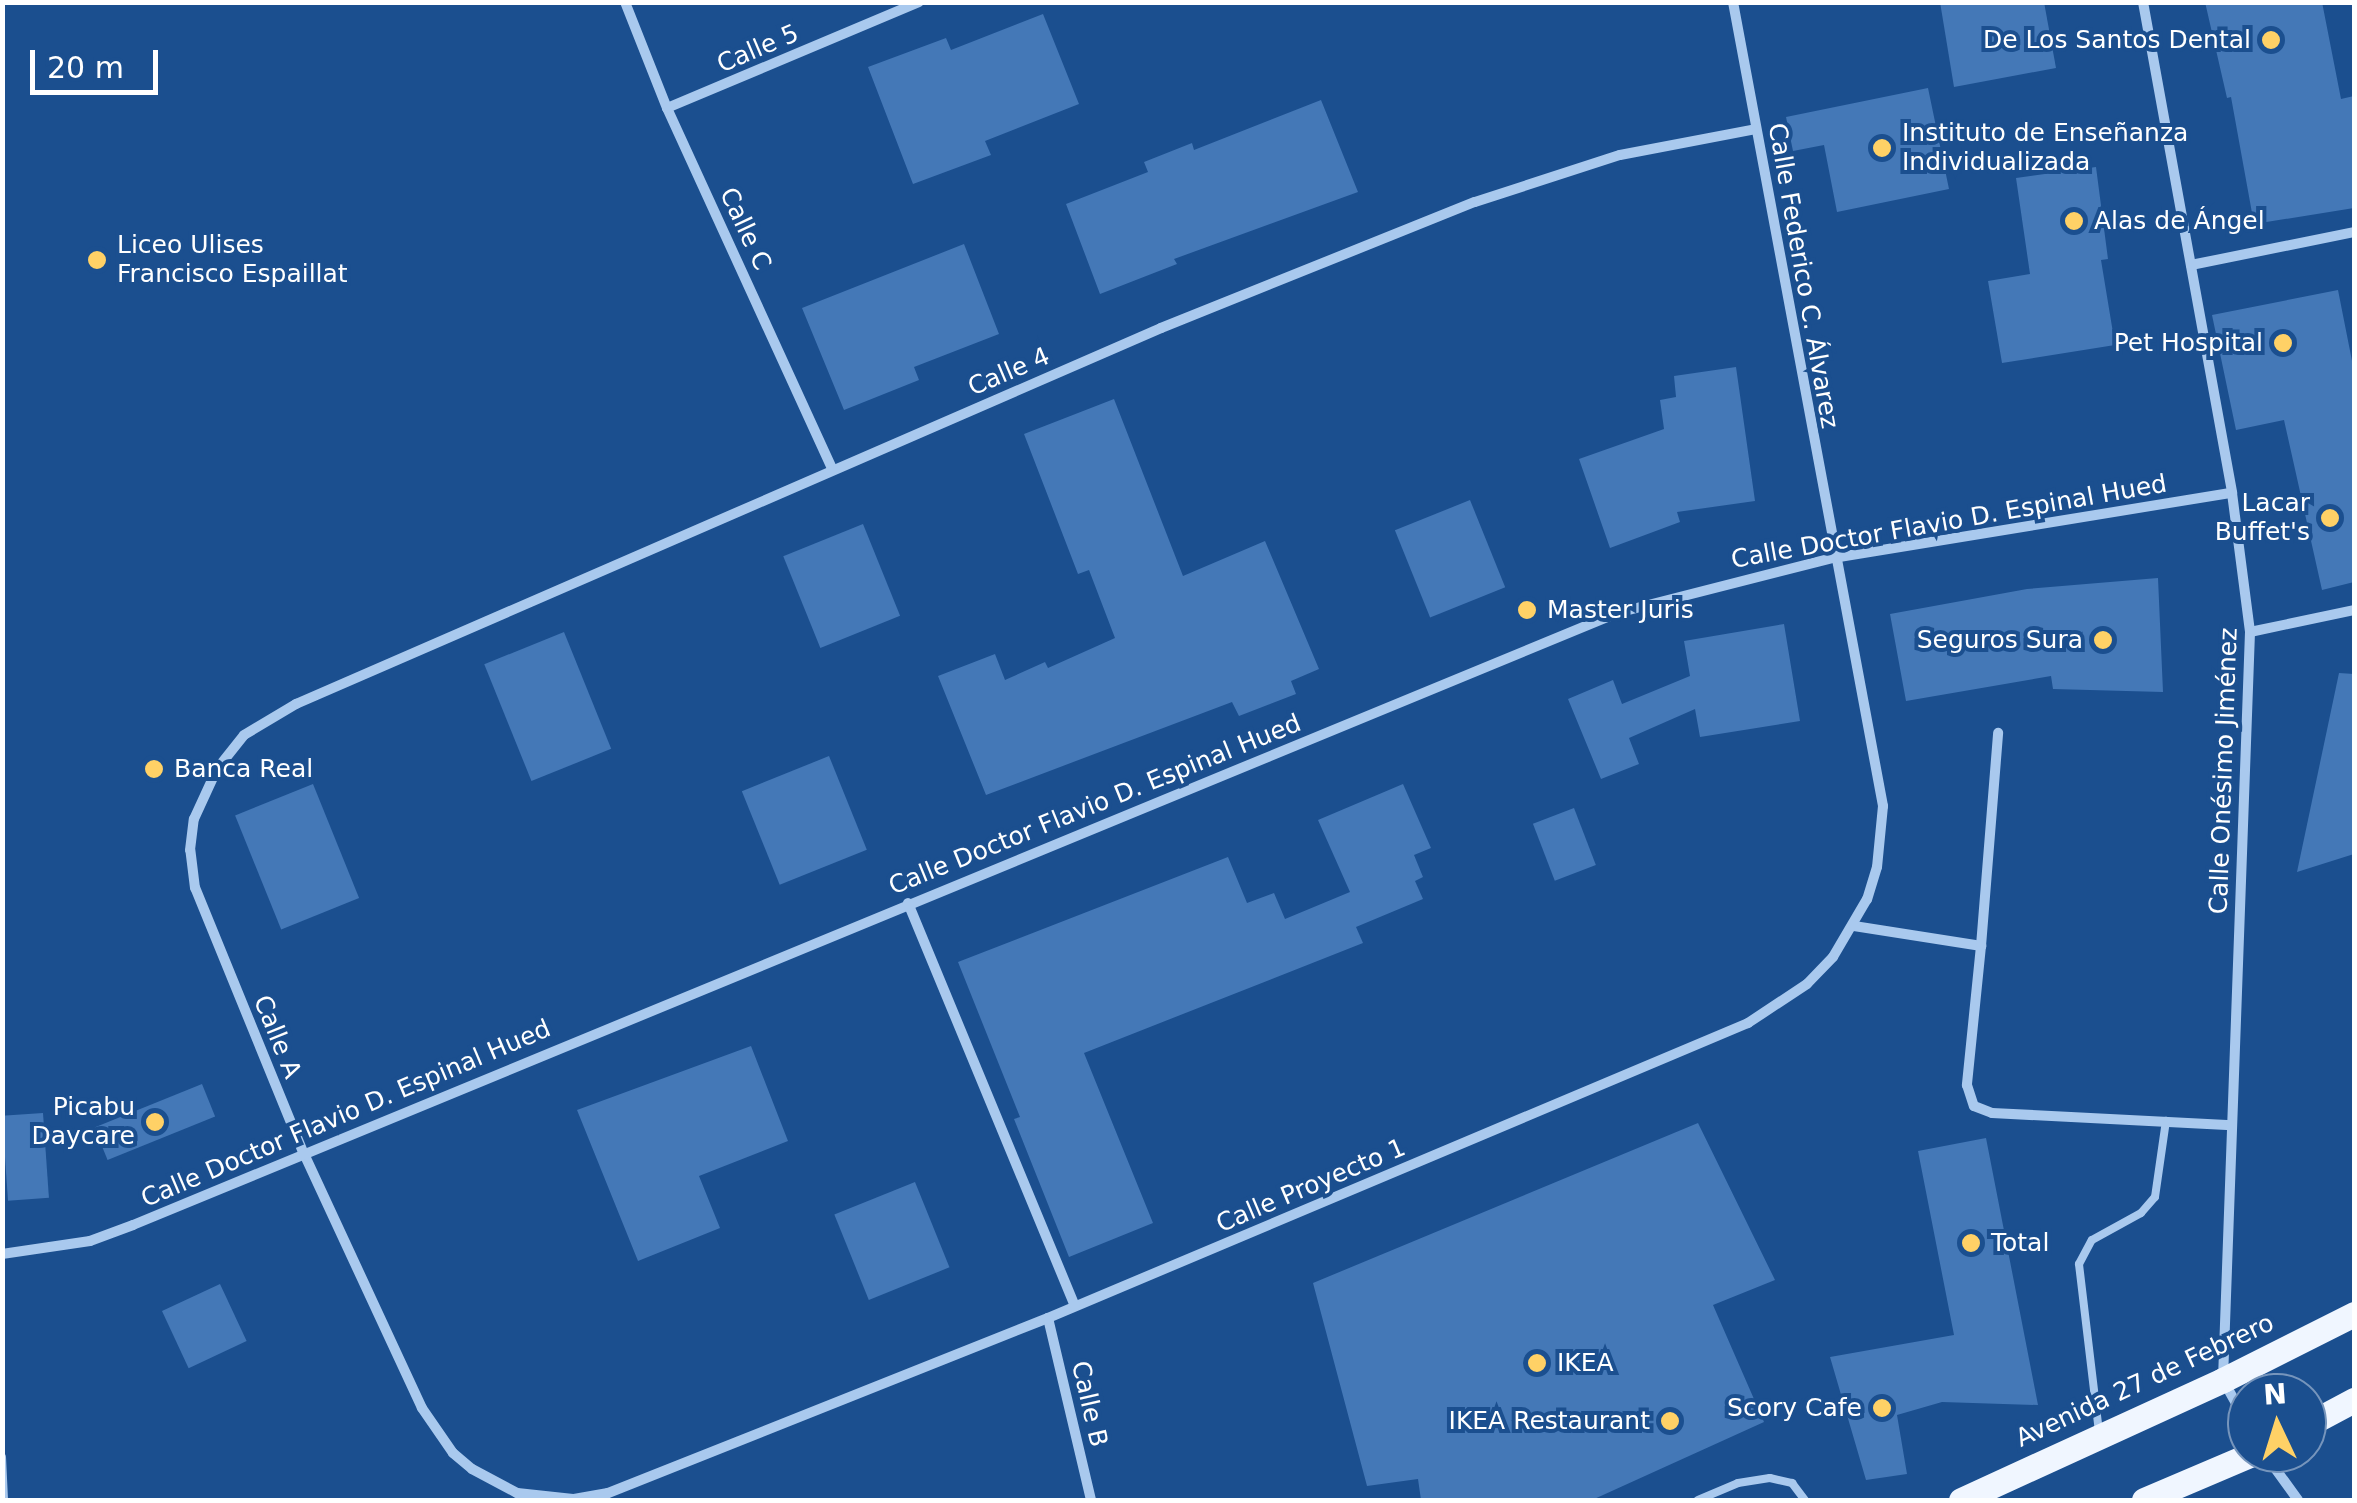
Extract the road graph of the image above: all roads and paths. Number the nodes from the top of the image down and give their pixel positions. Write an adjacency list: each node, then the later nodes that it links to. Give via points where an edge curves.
1 (625, 2): 5 (street, Calle C)
2 (919, 2): 5 (street, Calle 5)
3 (1733, 2): 6 (street, Calle Federico C. Álvarez)
4 (2144, 2): 8 (street, Calle Onésimo Jiménez)
5 (667, 108): 9 (street, Calle C)
6 (1756, 129): 9 (street, Calle 4, via 1636,151 1474,202); 11 (street, Calle Federico C. Álvarez)
7 (2354, 232): 8 (street)
8 (2191, 265): 10 (street, Calle Onésimo Jiménez)
9 (833, 470): 14 (street, Calle 4)
10 (2232, 493): 11 (street, Calle Doctor Flavio D. Espinal Hued); 13 (street, Calle Onésimo Jiménez)
11 (1834, 558): 16 (street, Calle Doctor Flavio D. Espinal Hued, via 1617,613); 17 (street, Calle Proyecto 1, via 1883,806 1877,867)
12 (2354, 610): 13 (street)
13 (2250, 632): 20 (street, Calle Onésimo Jiménez)
14 (296, 704): 21 (street, Calle A, via 255,726 228,752 194,820 190,850 195,888)
15 (1998, 733): 18 (street)
16 (908, 903): 21 (street, Calle Doctor Flavio D. Espinal Hued); 23 (street)
17 (1854, 926): 18 (street); 23 (street, Calle Proyecto 1, via 1807,984 1748,1023)
18 (1981, 946): 19 (street, via 1967,1085 1974,1106 1992,1114)
19 (2166, 1119): 20 (street); 31 (lane, via 2155,1198 2092,1240 2079,1264)
20 (2232, 1125): 26 (street, Calle Onésimo Jiménez)
21 (303, 1152): 22 (street, Calle Doctor Flavio D. Espinal Hued, via 90,1241); 29 (street, Calle A)
22 (2, 1254)
23 (1075, 1306): 25 (street, Calle Proyecto 1)
24 (2354, 1314): 26 (main road, Avenida 27 de Febrero)
25 (1048, 1318): 29 (street, Calle Proyecto 1, via 608,1494 573,1500 494,1483 452,1453); 37 (street, Calle B)
26 (2223, 1380): 27 (street); 31 (main road, Avenida 27 de Febrero)
27 (2227, 1387)
28 (2354, 1400): 30 (main road)
29 (422, 1408)
30 (2327, 1414)
31 (2100, 1437): 40 (main road, Avenida 27 de Febrero)
32 (2, 1457): 36 (lane)
33 (2227, 1465): 41 (main road)
34 (2277, 1473): 35 (street)
35 (2294, 1498)
36 (4, 1500)
37 (1091, 1500)
38 (1698, 1500): 39 (lane, via 1770,1478 1792,1483)
39 (1806, 1500)
40 (1960, 1500)
41 (2144, 1500)

